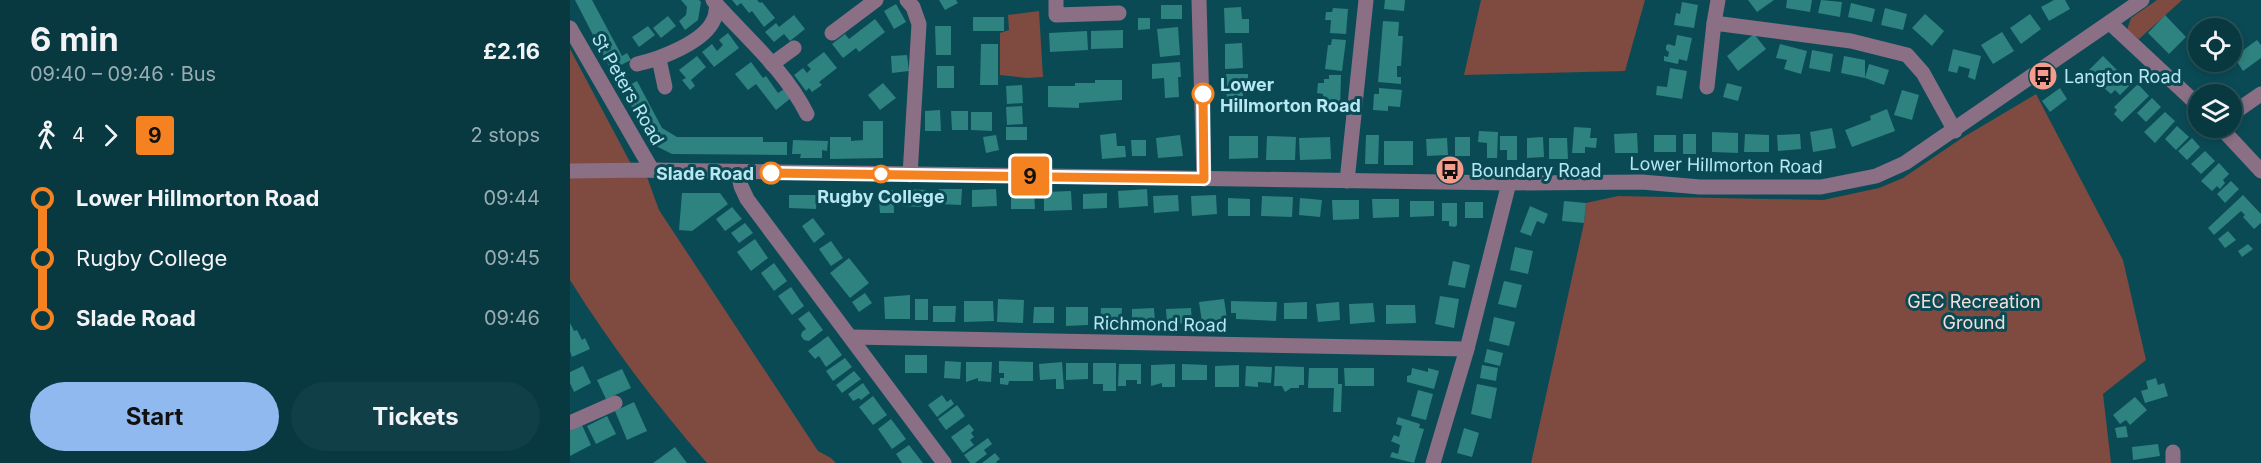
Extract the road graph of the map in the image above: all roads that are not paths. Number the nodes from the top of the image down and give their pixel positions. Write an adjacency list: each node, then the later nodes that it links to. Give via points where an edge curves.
1 (876, 0): 13 (street)
2 (908, 0): 30 (street, via 919,24)
3 (1199, 0): 31 (street)
4 (1366, 0): 32 (street)
5 (1718, 0): 10 (street)
6 (2142, 0): 11 (street, Lower Hillmorton Road)
7 (715, 2): 15 (street, via 715,19 707,30); 17 (street)
8 (1056, 7): 9 (street)
9 (1119, 13)
10 (1714, 22): 19 (street); 24 (street, via 1851,41 1907,55 1923,73)
11 (2110, 23): 21 (street); 24 (street, Lower Hillmorton Road)
12 (570, 28): 26 (street, St Peters Road)
13 (832, 33)
14 (794, 48): 17 (street)
15 (659, 60): 16 (street); 18 (street)
16 (637, 64)
17 (772, 64): 23 (street)
18 (665, 87)
19 (1707, 87)
20 (2261, 93): 22 (street)
21 (2188, 96)
22 (2242, 107)
23 (807, 114)
24 (1955, 130): 33 (street, Lower Hillmorton Road, via 1905,163 1876,176 1821,187)
25 (2230, 138): 28 (street)
26 (648, 170): 27 (street, Lower Hillmorton Road); 29 (street, Lower Hillmorton Road)
27 (570, 171)
28 (2261, 171)
29 (738, 172): 30 (street, Lower Hillmorton Road); 34 (street, via 747,199)
30 (910, 175): 31 (street, Lower Hillmorton Road)
31 (1204, 179): 32 (street, Lower Hillmorton Road)
32 (1347, 181): 33 (street, Lower Hillmorton Road)
33 (1509, 183): 35 (street)
34 (852, 337): 35 (street, Richmond Road); 38 (street)
35 (1467, 349): 39 (street)
36 (615, 403): 37 (street)
37 (570, 423)
38 (944, 463)
39 (1433, 463)

